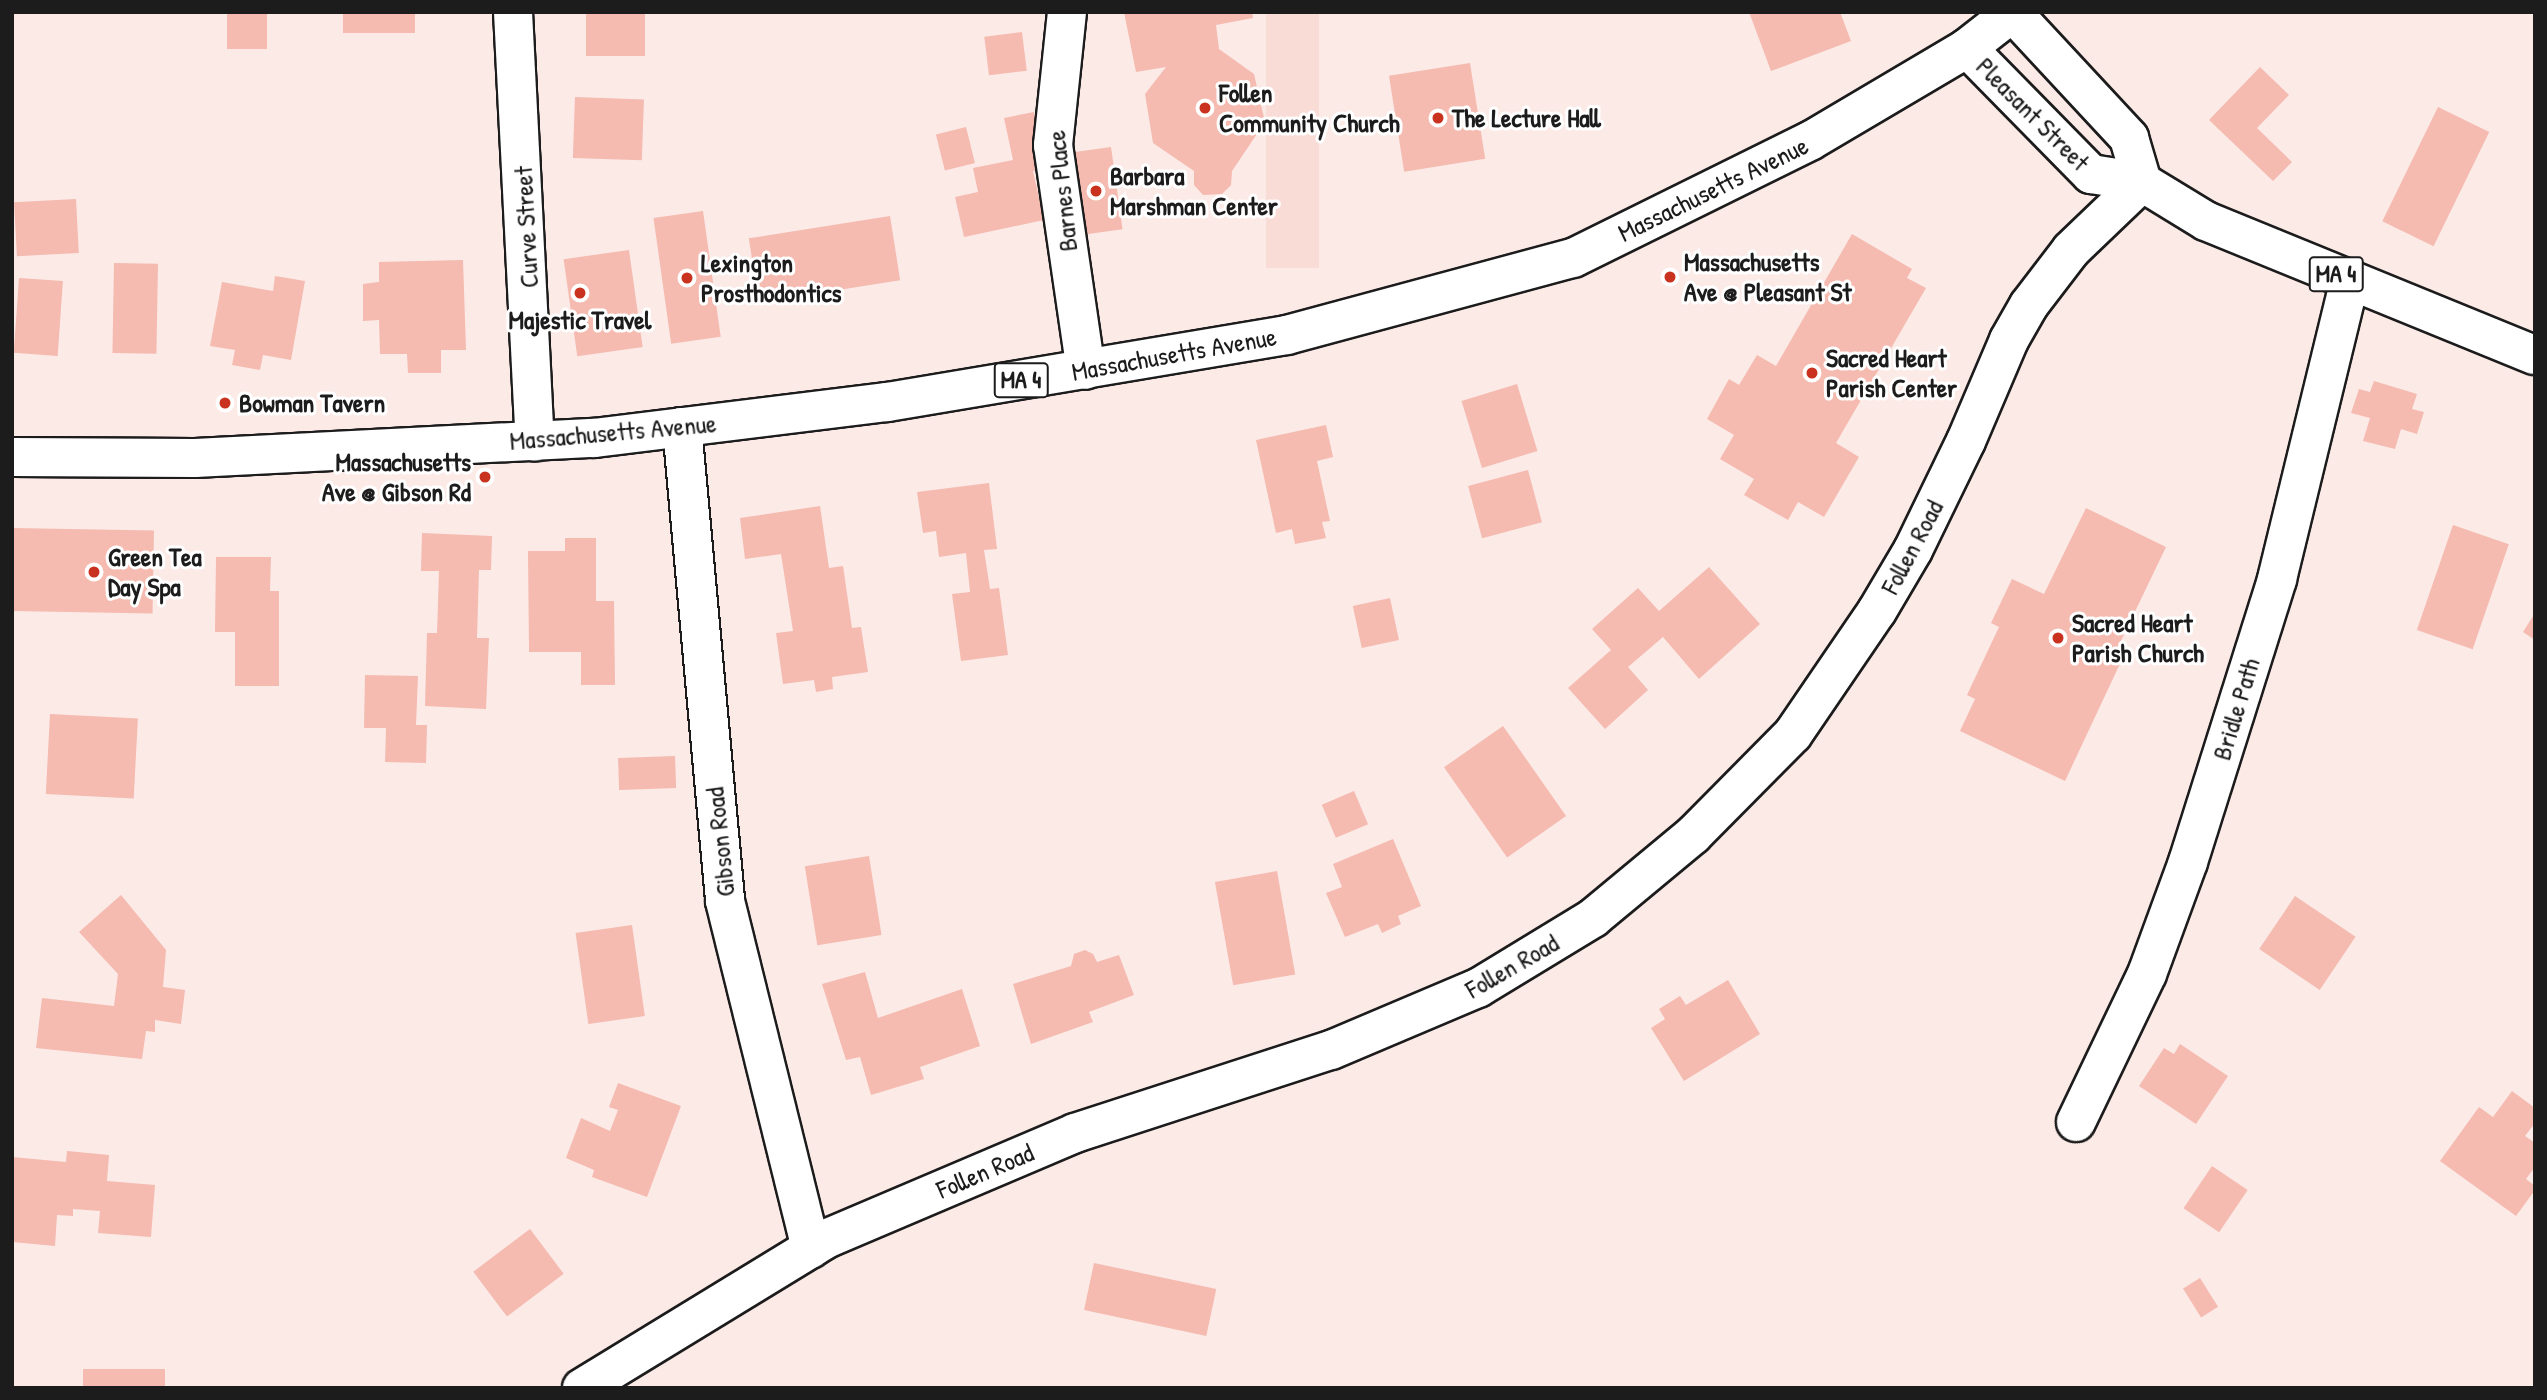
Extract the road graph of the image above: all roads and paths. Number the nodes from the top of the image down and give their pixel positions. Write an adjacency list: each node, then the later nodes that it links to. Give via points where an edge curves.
1 (513, 12): 10 (street, Curve Street)
2 (1066, 12): 8 (street, Barnes Place, via 1053,157)
3 (2013, 13): 4 (street, Massachusetts Avenue); 5 (street, Pleasant Street, via 2129,138)
4 (1966, 48): 5 (street, Pleasant Street / MA 4, via 2091,174); 8 (street, Massachusetts Avenue / MA 4, via 1810,141 1573,258 1287,335)
5 (2142, 183): 6 (street, Pleasant Street / MA 4, via 2206,221); 13 (street, Follen Road, via 2071,250 2029,305 1913,550 1793,734 1693,835 1594,918 1478,988 1331,1051 1075,1133)
6 (2350, 280): 7 (street, Pleasant Street / MA 4); 12 (street, Bridle Path, via 2277,579 2188,862 2147,974)
7 (2535, 355)
8 (1086, 370): 9 (street, Massachusetts Avenue / MA 4, via 887,402)
9 (681, 427): 10 (street, Massachusetts Avenue / MA 4); 13 (street, Gibson Road, via 725,901)
10 (535, 441): 11 (street, Massachusetts Avenue / MA 4, via 195,458)
11 (12, 457)
12 (2076, 1122)
13 (811, 1249): 14 (street, Follen Road)
14 (582, 1388)

